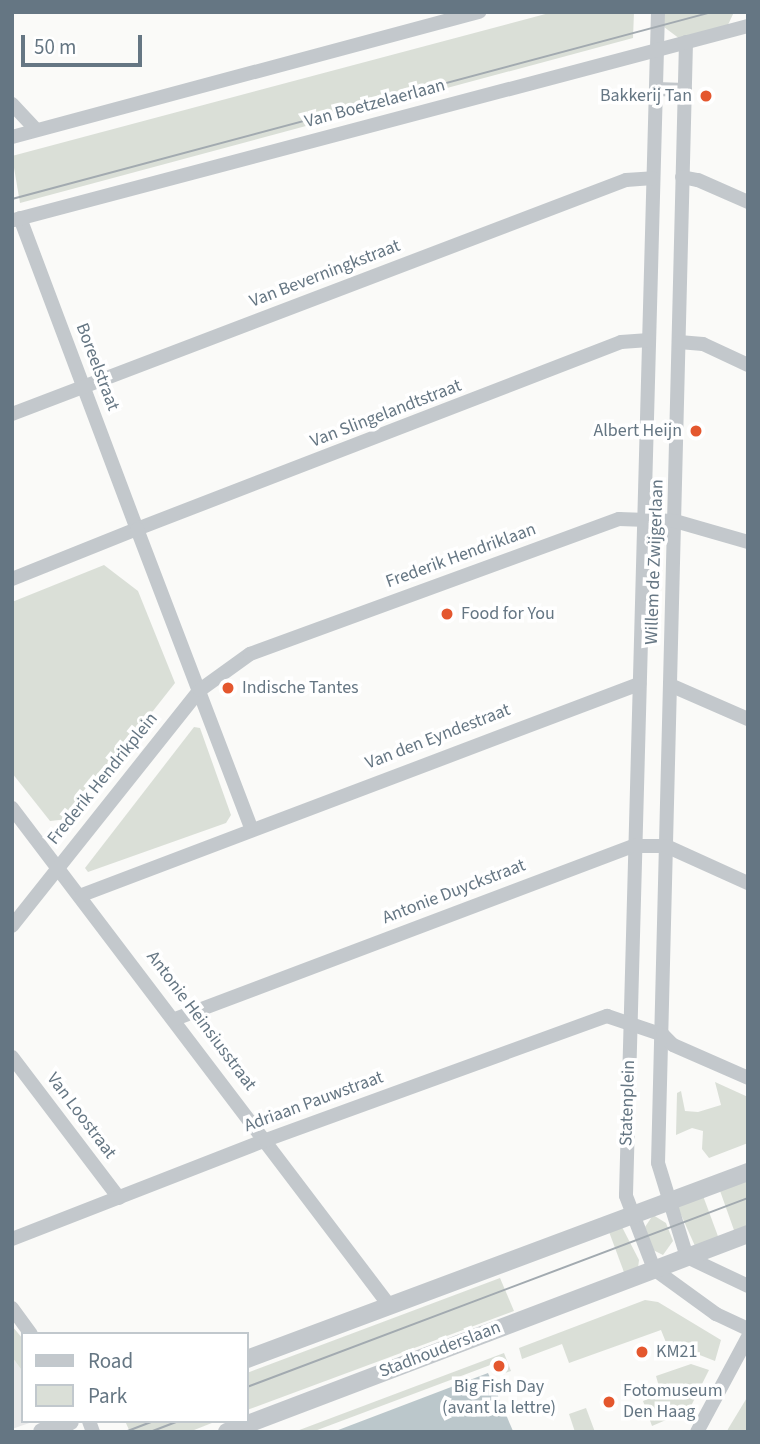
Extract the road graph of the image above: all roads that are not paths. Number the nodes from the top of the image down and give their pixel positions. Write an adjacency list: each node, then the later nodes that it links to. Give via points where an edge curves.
1 (480, 12): 9 (street)
2 (658, 12): 5 (street, Willem de Zwijgerlaan)
3 (744, 25): 4 (street, Van Boetzelaerlaan)
4 (685, 42): 5 (street, Van Boetzelaerlaan); 7 (street, Willem de Zwijgerlaan)
5 (657, 49): 6 (street, Willem de Zwijgerlaan); 14 (street, Van Boetzelaerlaan)
6 (656, 89): 7 (street); 12 (street, Willem de Zwijgerlaan)
7 (685, 90): 11 (street, Willem de Zwijgerlaan)
8 (12, 104): 9 (street)
9 (36, 130): 10 (street)
10 (12, 137)
11 (682, 177): 13 (street); 16 (street, Willem de Zwijgerlaan)
12 (653, 178): 15 (street, Willem de Zwijgerlaan); 18 (street, Van Beverningkstraat, via 626,180)
13 (748, 202)
14 (16, 219): 18 (street, Boreelstraat)
15 (649, 341): 20 (street, Willem de Zwijgerlaan); 22 (street, Van Slingelandtstraat, via 621,342)
16 (679, 342): 17 (street, via 703,344); 21 (street, Willem de Zwijgerlaan)
17 (748, 365)
18 (84, 388): 19 (street, Van Beverningkstraat); 22 (street, Boreelstraat)
19 (12, 414)
20 (643, 520): 21 (street, Frederik Hendriklaan); 25 (street, Willem de Zwijgerlaan); 27 (street, Frederik Hendriklaan, via 619,519 250,654)
21 (675, 521): 23 (street, Frederik Hendriklaan); 26 (street, Willem de Zwijgerlaan)
22 (137, 530): 24 (street); 27 (street)
23 (748, 541)
24 (12, 579)
25 (639, 684): 30 (street, Van den Eyndestraat); 31 (street, Willem de Zwijgerlaan)
26 (670, 685): 28 (street); 32 (street, Willem de Zwijgerlaan)
27 (200, 690): 30 (street); 33 (street, Frederik Hendrikplein)
28 (748, 719)
29 (12, 808): 33 (street, Frederik Hendrikplein)
30 (251, 828): 35 (street)
31 (634, 846): 32 (street, Antonie Duyckstraat); 37 (street, Antonie Duyckstraat); 38 (street, Willem de Zwijgerlaan)
32 (666, 846): 34 (street, Antonie Duyckstraat); 39 (street, Willem de Zwijgerlaan)
33 (57, 867): 35 (street, Antonie Heinsiusstraat); 36 (street)
34 (748, 883)
35 (82, 895): 37 (street, Antonie Heinsiusstraat)
36 (12, 926)
37 (175, 1018): 42 (street, Antonie Heinsiusstraat)
38 (630, 1025): 39 (street); 42 (street, Adriaan Pauwstraat, via 607,1016 589,1021); 46 (street, Statenplein, via 626,1196)
39 (663, 1035): 41 (street, via 673,1045); 45 (street, Statenplein, via 658,1163)
40 (12, 1057): 44 (street, Van Loostraat)
41 (748, 1078)
42 (266, 1140): 44 (street, Adriaan Pauwstraat); 52 (street, Antonie Heinsiusstraat)
43 (748, 1171): 45 (street)
44 (119, 1198): 48 (street, Adriaan Pauwstraat)
45 (667, 1202): 46 (street); 49 (street, Statenplein)
46 (633, 1215): 50 (street, Statenplein); 52 (street)
47 (748, 1234): 49 (street)
48 (12, 1239)
49 (687, 1257): 50 (street); 51 (street)
50 (653, 1269): 54 (street, via 716,1314); 60 (street, Stadhouderslaan)
51 (748, 1286)
52 (388, 1305): 57 (street)
53 (12, 1308): 55 (street)
54 (748, 1328)
55 (30, 1332)
56 (748, 1337): 61 (street)
57 (248, 1359)
58 (65, 1423): 59 (street)
59 (42, 1432)
60 (228, 1432)
61 (697, 1432)

